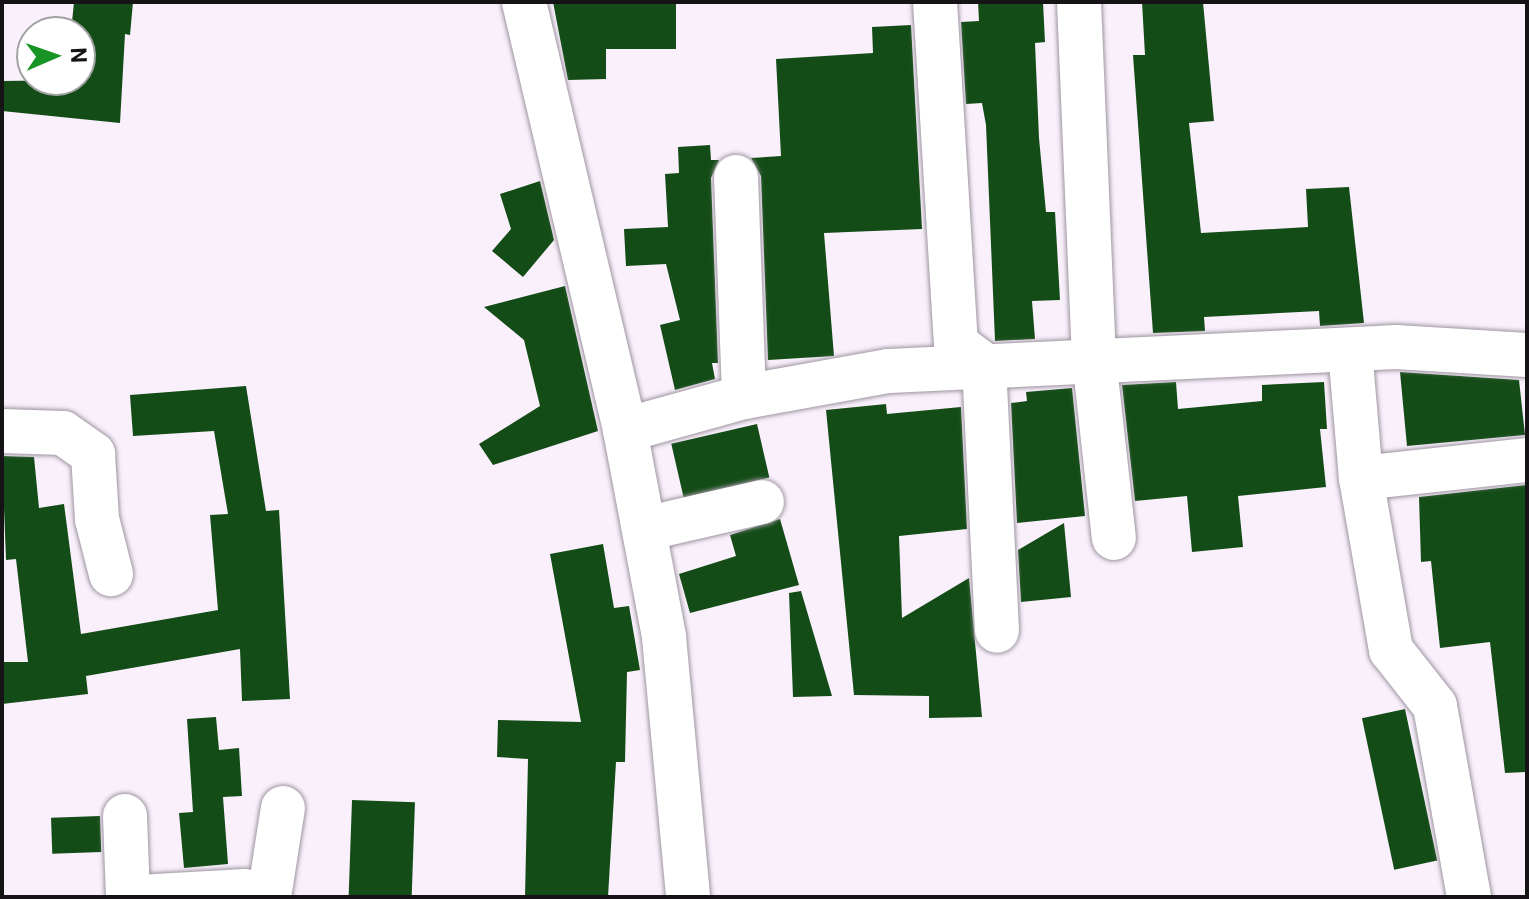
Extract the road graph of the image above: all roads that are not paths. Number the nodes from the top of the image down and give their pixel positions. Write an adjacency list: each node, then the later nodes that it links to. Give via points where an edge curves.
1 (524, 2): 10 (street)
2 (935, 2): 8 (street, via 956,344)
3 (1079, 2): 7 (street)
4 (736, 177): 9 (street)
5 (1350, 350): 6 (street, via 1442,347); 7 (street); 13 (street)
6 (1527, 355)
7 (1094, 358): 8 (street); 16 (street)
8 (984, 365): 9 (street, via 889,371); 18 (street)
9 (744, 397): 10 (street)
10 (625, 430): 15 (street)
11 (2, 431): 17 (street, via 63,433 93,454 97,519)
12 (1527, 460): 13 (street)
13 (1361, 478): 25 (street, via 1391,650 1435,706)
14 (762, 502): 15 (street)
15 (644, 529): 24 (street, via 664,637)
16 (1114, 538)
17 (111, 574)
18 (997, 631)
19 (283, 808): 21 (street)
20 (125, 816): 22 (street)
21 (257, 894): 23 (street)
22 (128, 897)
23 (139, 897)
24 (688, 897)
25 (1469, 897)

